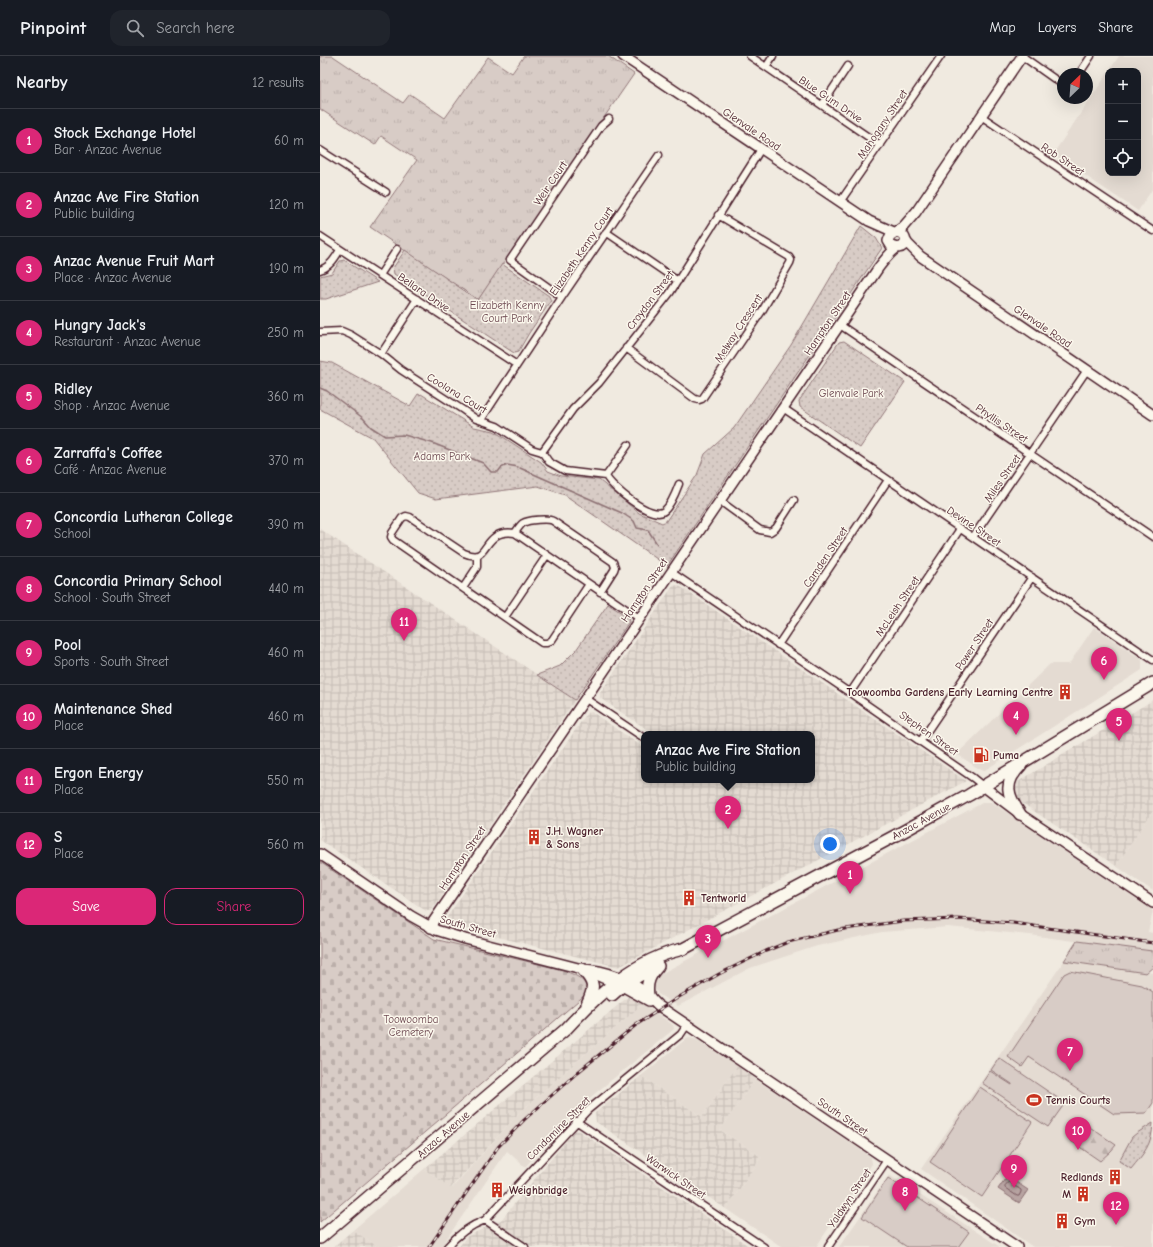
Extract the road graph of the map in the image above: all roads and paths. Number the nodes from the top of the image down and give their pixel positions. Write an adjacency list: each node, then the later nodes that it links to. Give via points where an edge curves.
1 (623, 56): 15 (street, Glenvale Road)
2 (750, 56): 8 (street, Blue Gum Drive)
3 (773, 56): 8 (street)
4 (940, 56): 14 (street, Mahogany Street)
5 (1022, 56): 10 (street); 12 (street)
6 (1091, 56): 9 (street)
7 (848, 66): 11 (street)
8 (766, 67): 11 (street, Blue Gum Drive)
9 (1083, 68)
10 (1057, 81)
11 (822, 105): 14 (street, Blue Gum Drive)
12 (982, 116): 20 (street); 25 (street, Rob Street)
13 (609, 119): 37 (street, Weir Court, via 601,126 510,260)
14 (880, 145): 19 (street, Mahogany Street)
15 (761, 149): 19 (street, Glenvale Road); 21 (street, Croydon Street)
16 (320, 150): 18 (street)
17 (659, 155): 23 (street, Elizabeth Kenny Court)
18 (386, 192)
19 (840, 202): 22 (street, Glenvale Road)
20 (916, 212): 24 (street); 27 (street)
21 (718, 215): 36 (street, Croydon Street); 41 (street, Melway Crescent, via 791,260 762,311 702,399 695,399)
22 (869, 221): 24 (street, Glenvale Road); 28 (street, Glenvale Road)
23 (606, 232): 36 (street); 37 (street, Elizabeth Kenny Court)
24 (895, 232): 27 (street, via 901,233); 28 (street)
25 (1153, 232)
26 (320, 236): 31 (street, Bellara Drive)
27 (905, 238): 29 (street, via 905,243); 32 (street, Glenvale Road)
28 (889, 241): 29 (street, via 893,247); 33 (street, Hampton Street)
29 (899, 248): 32 (street, Glenvale Road); 33 (street, Hampton Street)
30 (397, 249): 35 (street)
31 (340, 250): 34 (street, via 331,264); 35 (street, Bellara Drive)
32 (920, 256): 44 (street, Glenvale Road)
33 (879, 267): 39 (street, Hampton Street)
34 (320, 270)
35 (380, 275): 38 (street, Bellara Drive)
36 (678, 281): 41 (street, Croydon Street)
37 (562, 297): 43 (street, Elizabeth Kenny Court)
38 (416, 300): 42 (street); 43 (street, Bellara Drive)
39 (840, 325): 45 (street, Hampton Street); 50 (street, Phyllis Street)
40 (320, 332): 42 (street, Coolana Court, via 342,331)
41 (626, 348): 49 (street, Croydon Street, via 599,383 573,409)
42 (381, 354): 47 (street, Coolana Court, via 401,370)
43 (517, 365): 47 (street, Elizabeth Kenny Court)
44 (1086, 370): 46 (street, Glenvale Road); 50 (street, Miles Street)
45 (783, 408): 52 (street, Devine Street); 55 (street, Hampton Street)
46 (1153, 415)
47 (481, 420): 49 (street, Coolana Court, via 497,426 532,449)
48 (628, 444): 51 (street)
49 (542, 452): 51 (street, Coolana Court, via 549,462 564,471)
50 (1030, 454): 58 (street, Miles Street); 59 (street, Phyllis Street)
51 (606, 476): 53 (street, via 642,509 658,514 664,512)
52 (888, 480): 56 (street, Devine Street); 69 (street, Camden Street)
53 (679, 484)
54 (794, 500): 55 (street, via 776,528 770,532 760,530)
55 (720, 502): 62 (street, Hampton Street)
56 (960, 529): 58 (street, Devine Street); 72 (street, McLeish Street)
57 (515, 533): 60 (street); 61 (street, via 501,533 496,536); 66 (street, via 522,523 549,519 613,562 614,570)
58 (972, 537): 63 (street, Devine Street)
59 (1153, 537)
60 (547, 555): 64 (street); 67 (street)
61 (477, 556): 65 (street, via 477,567); 65 (street, via 472,557 464,553 410,517 402,518 392,533 393,540)
62 (671, 572): 68 (street, Hampton Street); 69 (street, Stephen Street)
63 (1032, 577): 70 (street, Devine Street); 75 (street, Power Street)
64 (589, 584): 66 (street); 67 (street, via 547,644)
65 (463, 588): 67 (street)
66 (600, 592): 68 (street)
67 (505, 617)
68 (639, 618): 73 (street, Hampton Street)
69 (778, 645): 72 (street, Stephen Street)
70 (1153, 660)
71 (1153, 683): 76 (highway, Anzac Avenue)
72 (850, 693): 75 (street, Stephen Street)
73 (586, 699): 74 (street); 81 (street, Hampton Street)
74 (641, 736)
75 (920, 742): 77 (street, Stephen Street)
76 (1029, 758): 77 (highway, Anzac Avenue); 78 (highway, via 1017,769 1009,787 1011,801)
77 (983, 786): 78 (street, Stephen Street); 82 (highway, Anzac Avenue)
78 (1020, 814): 80 (street, Stephen Street)
79 (320, 854): 81 (street, South Street)
80 (1153, 903)
81 (431, 928): 84 (street, South Street)
82 (683, 949): 83 (highway, Anzac Avenue); 85 (highway, Anzac Avenue, via 669,952)
83 (658, 966): 85 (highway, Anzac Avenue); 86 (highway, via 648,982)
84 (582, 969): 85 (street, South Street); 88 (highway, via 593,984)
85 (621, 982): 86 (street, South Street); 87 (street, South Street, via 645,1000); 88 (highway, Anzac Avenue); 90 (highway, Anzac Avenue, via 587,1015)
86 (648, 995): 87 (street, South Street)
87 (656, 1004): 89 (street, South Street)
88 (586, 1007): 90 (highway, Anzac Avenue)
89 (687, 1025): 91 (street, Condamine Street, via 681,1034); 92 (street, South Street)
90 (566, 1028): 94 (highway, Anzac Avenue)
91 (576, 1121): 93 (street, Condamine Street); 97 (street, Warwick Street)
92 (887, 1160): 98 (street, Yaldwyn Street); 99 (street, South Street)
93 (485, 1220): 95 (street, Condamine Street, via 466,1229); 96 (street)
94 (320, 1238)
95 (447, 1247)
96 (525, 1247)
97 (764, 1247)
98 (828, 1247)
99 (1016, 1247)

